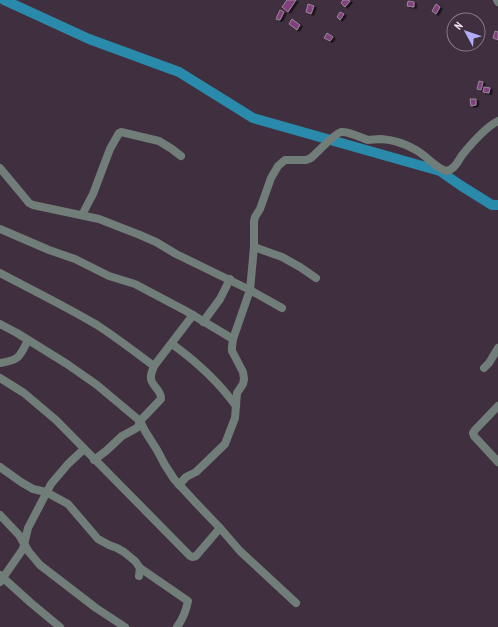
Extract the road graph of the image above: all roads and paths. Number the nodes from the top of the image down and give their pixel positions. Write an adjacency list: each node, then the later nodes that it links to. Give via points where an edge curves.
1 (498, 122): 6 (street, via 488,128 462,154 453,169 446,171 399,142 368,140 346,132 334,136 311,158 285,160 274,171 255,217)
2 (181, 156): 4 (street, via 159,141 119,133)
3 (0, 168): 4 (street, via 29,203)
4 (82, 215): 9 (street, via 140,235)
5 (0, 229): 12 (street, via 75,259 109,276 135,284)
6 (254, 247): 8 (street, via 282,257); 10 (street)
7 (0, 273): 20 (street, via 98,326)
8 (316, 278)
9 (230, 279): 10 (street); 13 (street, via 220,299)
10 (250, 290): 11 (street); 15 (street)
11 (282, 308)
12 (193, 315): 13 (street); 17 (street)
13 (203, 322): 15 (street)
14 (0, 324): 16 (street)
15 (233, 339): 23 (street, via 232,351 243,372 244,380 237,393)
16 (28, 340): 19 (street, via 18,357); 25 (street, via 97,385)
17 (172, 344): 20 (street); 23 (street, via 204,369)
18 (498, 348): 21 (street)
19 (0, 363)
20 (154, 366): 25 (street, via 151,380 161,398)
21 (484, 368)
22 (0, 378): 26 (street, via 24,393)
23 (236, 406): 30 (street, via 235,418 225,444 196,472)
24 (498, 406): 28 (street, via 473,433)
25 (140, 421): 27 (street, via 136,429 122,436); 30 (street)
26 (84, 449): 27 (street); 31 (street, via 68,464)
27 (94, 460): 33 (street, via 192,557 196,556)
28 (498, 462)
29 (0, 467): 31 (street, via 33,489)
30 (179, 484): 33 (street)
31 (46, 492): 34 (street, via 28,528); 39 (street, via 68,504 98,539 124,552 135,561 140,572 188,601 182,621)
32 (2, 518): 34 (street, via 19,534)
33 (220, 528): 36 (street, via 240,551)
34 (24, 543): 35 (street, via 22,551); 38 (street, via 40,565)
35 (1, 578): 37 (street)
36 (296, 602)
37 (60, 627)
38 (125, 627)
39 (177, 627)

